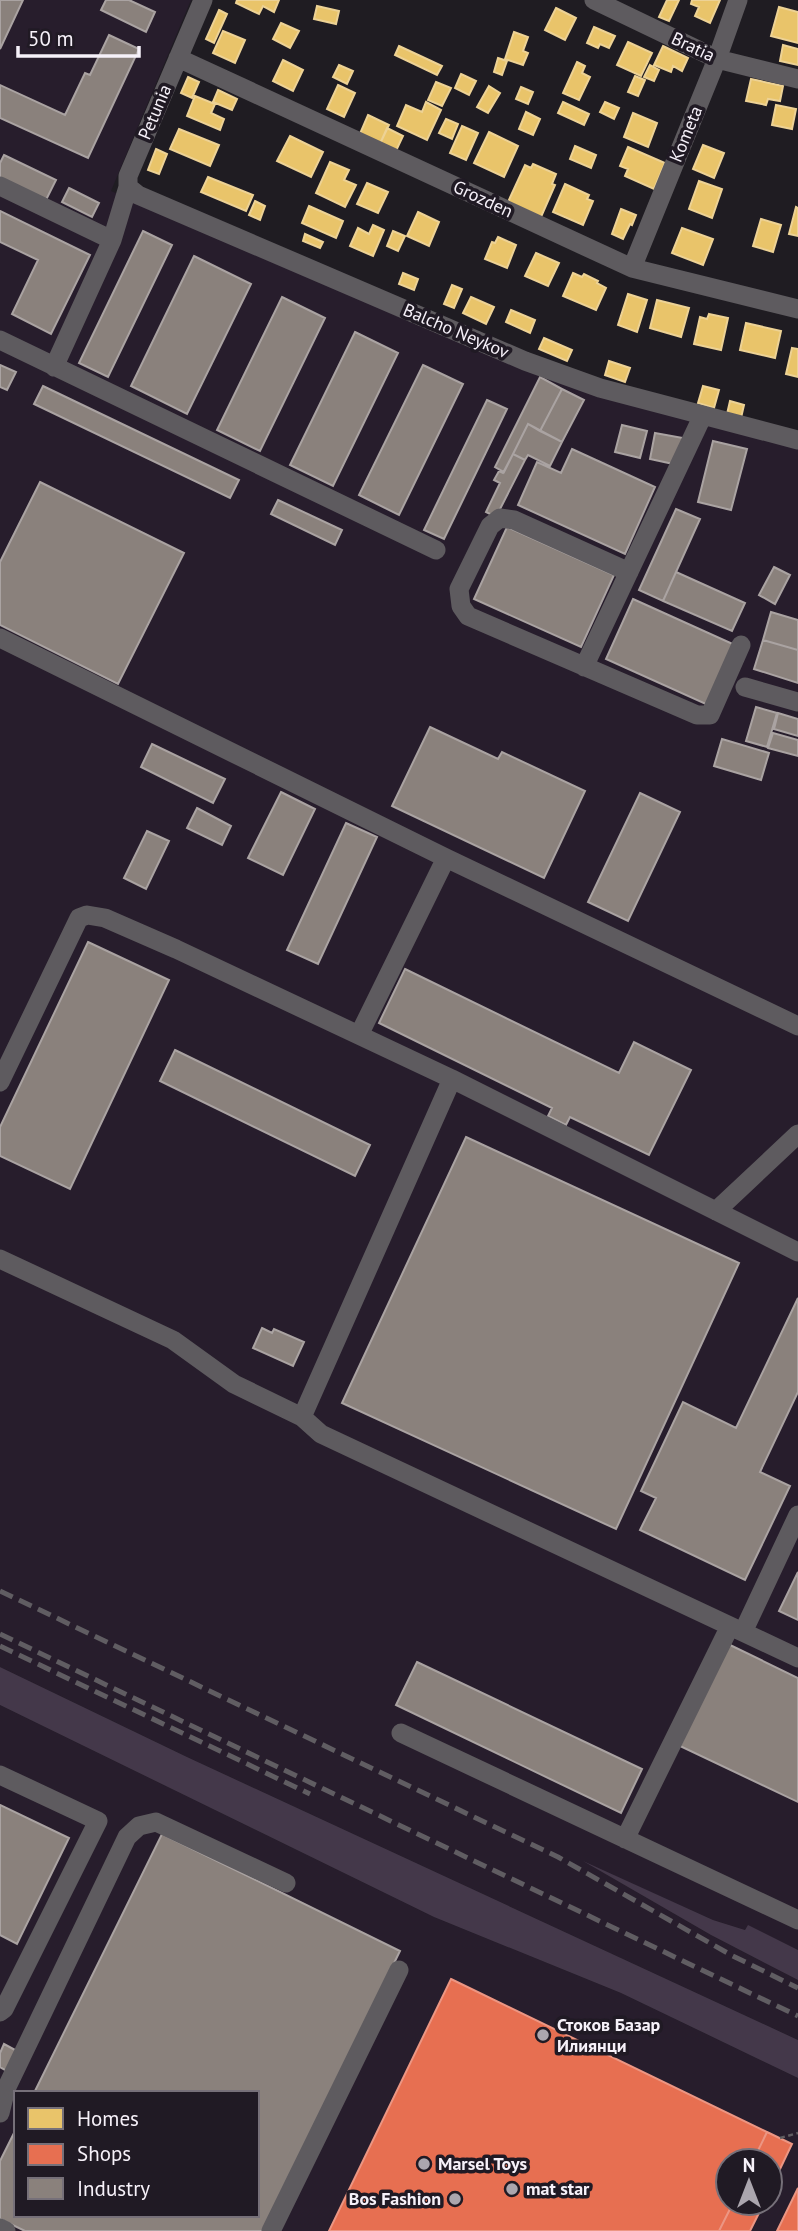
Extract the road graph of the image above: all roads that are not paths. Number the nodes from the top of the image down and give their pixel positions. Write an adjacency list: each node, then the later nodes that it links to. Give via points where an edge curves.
1 (203, 0): 4 (street, Petunia)
2 (594, 0): 5 (street, Bratia)
3 (738, 0): 5 (street, Kometa)
4 (178, 58): 8 (street, Petunia, via 128,176); 10 (street, Grozden)
5 (717, 59): 6 (street, Bratia); 10 (street, Kometa)
6 (798, 79)
7 (0, 186): 9 (street)
8 (128, 187): 9 (street, Petunia); 14 (street, Balcho Neykov, via 525,361 600,388)
9 (112, 240): 13 (street, Petunia)
10 (632, 268): 11 (street, Grozden)
11 (798, 309)
12 (0, 340): 13 (street)
13 (54, 367): 16 (street)
14 (703, 415): 15 (street, Balcho Neykov); 17 (street)
15 (798, 440)
16 (436, 550)
17 (629, 572): 20 (street); 20 (street, via 514,520 500,518 490,526 459,589 468,616)
18 (0, 638): 23 (street)
19 (741, 645): 20 (street, via 710,715 697,715)
20 (584, 667)
21 (745, 687): 22 (street)
22 (798, 702)
23 (446, 858): 24 (street); 25 (street)
24 (798, 1026)
25 (359, 1035): 26 (street); 27 (street, via 152,938 87,915 79,918)
26 (452, 1079): 29 (street); 32 (street)
27 (0, 1082)
28 (798, 1134): 29 (street)
29 (716, 1211): 30 (street)
30 (798, 1252)
31 (0, 1259): 32 (street, via 173,1340 234,1384)
32 (302, 1418): 34 (street, via 321,1434)
33 (798, 1515): 34 (street)
34 (736, 1629): 35 (street); 38 (street)
35 (798, 1658)
36 (401, 1733): 38 (street)
37 (0, 1774): 42 (street, via 98,1821)
38 (625, 1839): 40 (street)
39 (286, 1884): 43 (street, via 156,1822 139,1826 127,1837)
40 (798, 1920)
41 (399, 1970): 47 (street)
42 (0, 2012)
43 (3, 2090): 44 (street)
44 (0, 2113)
45 (0, 2228): 46 (street)
46 (6, 2231)
47 (271, 2231)

